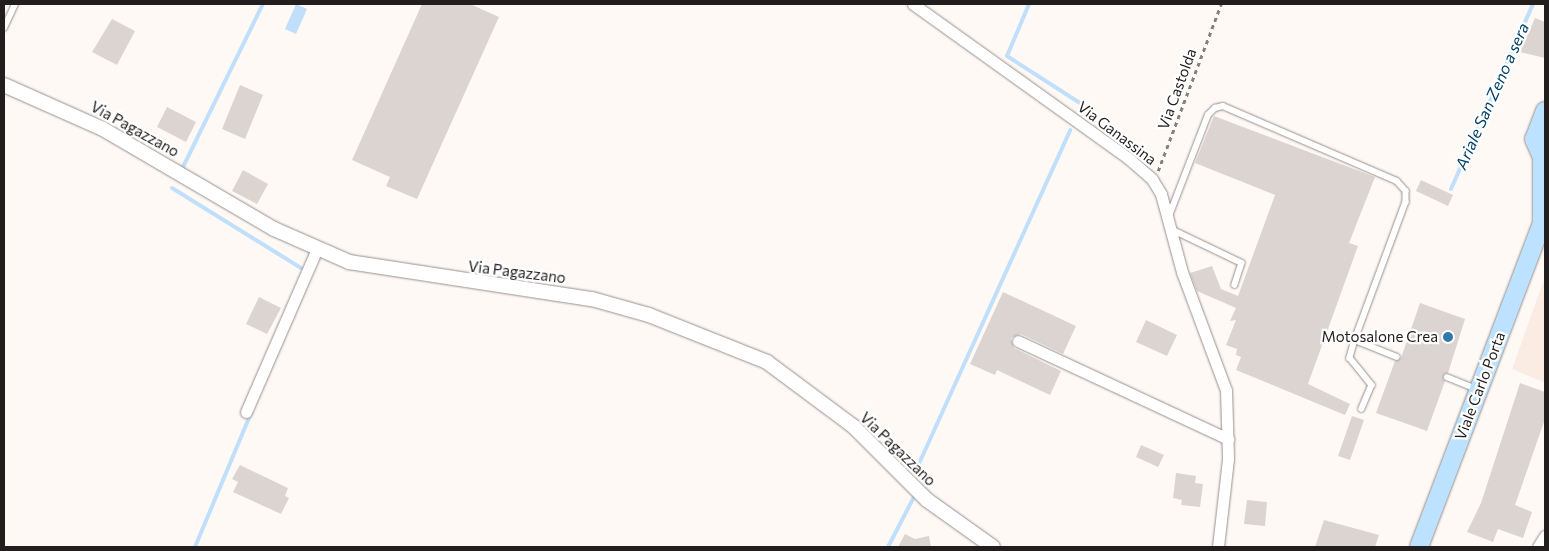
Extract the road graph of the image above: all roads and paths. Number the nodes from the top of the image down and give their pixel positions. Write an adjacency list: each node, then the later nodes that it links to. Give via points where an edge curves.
1 (15, 4): 4 (lane)
2 (913, 4): 8 (street, Via Ganassina, via 1087,127)
3 (1221, 4): 8 (path, Via Castolda)
4 (4, 28)
5 (4, 85): 12 (street, Via Pagazzano, via 103,129 274,229)
6 (1545, 111): 7 (main road, Viale Carlo Porta, via 1536,127 1534,139)
7 (1544, 162): 10 (main road, Viale Carlo Porta)
8 (1154, 182): 9 (street, Via Ganassina)
9 (1169, 218): 11 (street, Via Ganassina); 14 (lane, via 1208,115 1223,106 1397,181 1406,191 1406,202)
10 (1543, 222): 18 (main road, Viale Carlo Porta)
11 (1173, 230): 13 (lane, via 1242,263); 21 (street, Via Ganassina, via 1182,272 1226,390)
12 (317, 249): 20 (street); 23 (street, Via Pagazzano, via 349,262 393,271 525,286 592,299 649,315 767,362 852,426 927,500)
13 (1235, 285)
14 (1355, 340): 16 (lane); 19 (lane, via 1350,358 1372,385)
15 (1018, 341): 21 (street)
16 (1397, 357)
17 (1447, 377): 18 (lane)
18 (1479, 390): 25 (main road, Viale Carlo Porta)
19 (1362, 408)
20 (246, 412)
21 (1228, 439): 24 (street, Via Ganassina)
22 (1545, 536): 26 (street)
23 (993, 547)
24 (1218, 547)
25 (1419, 547)
26 (1538, 547)

